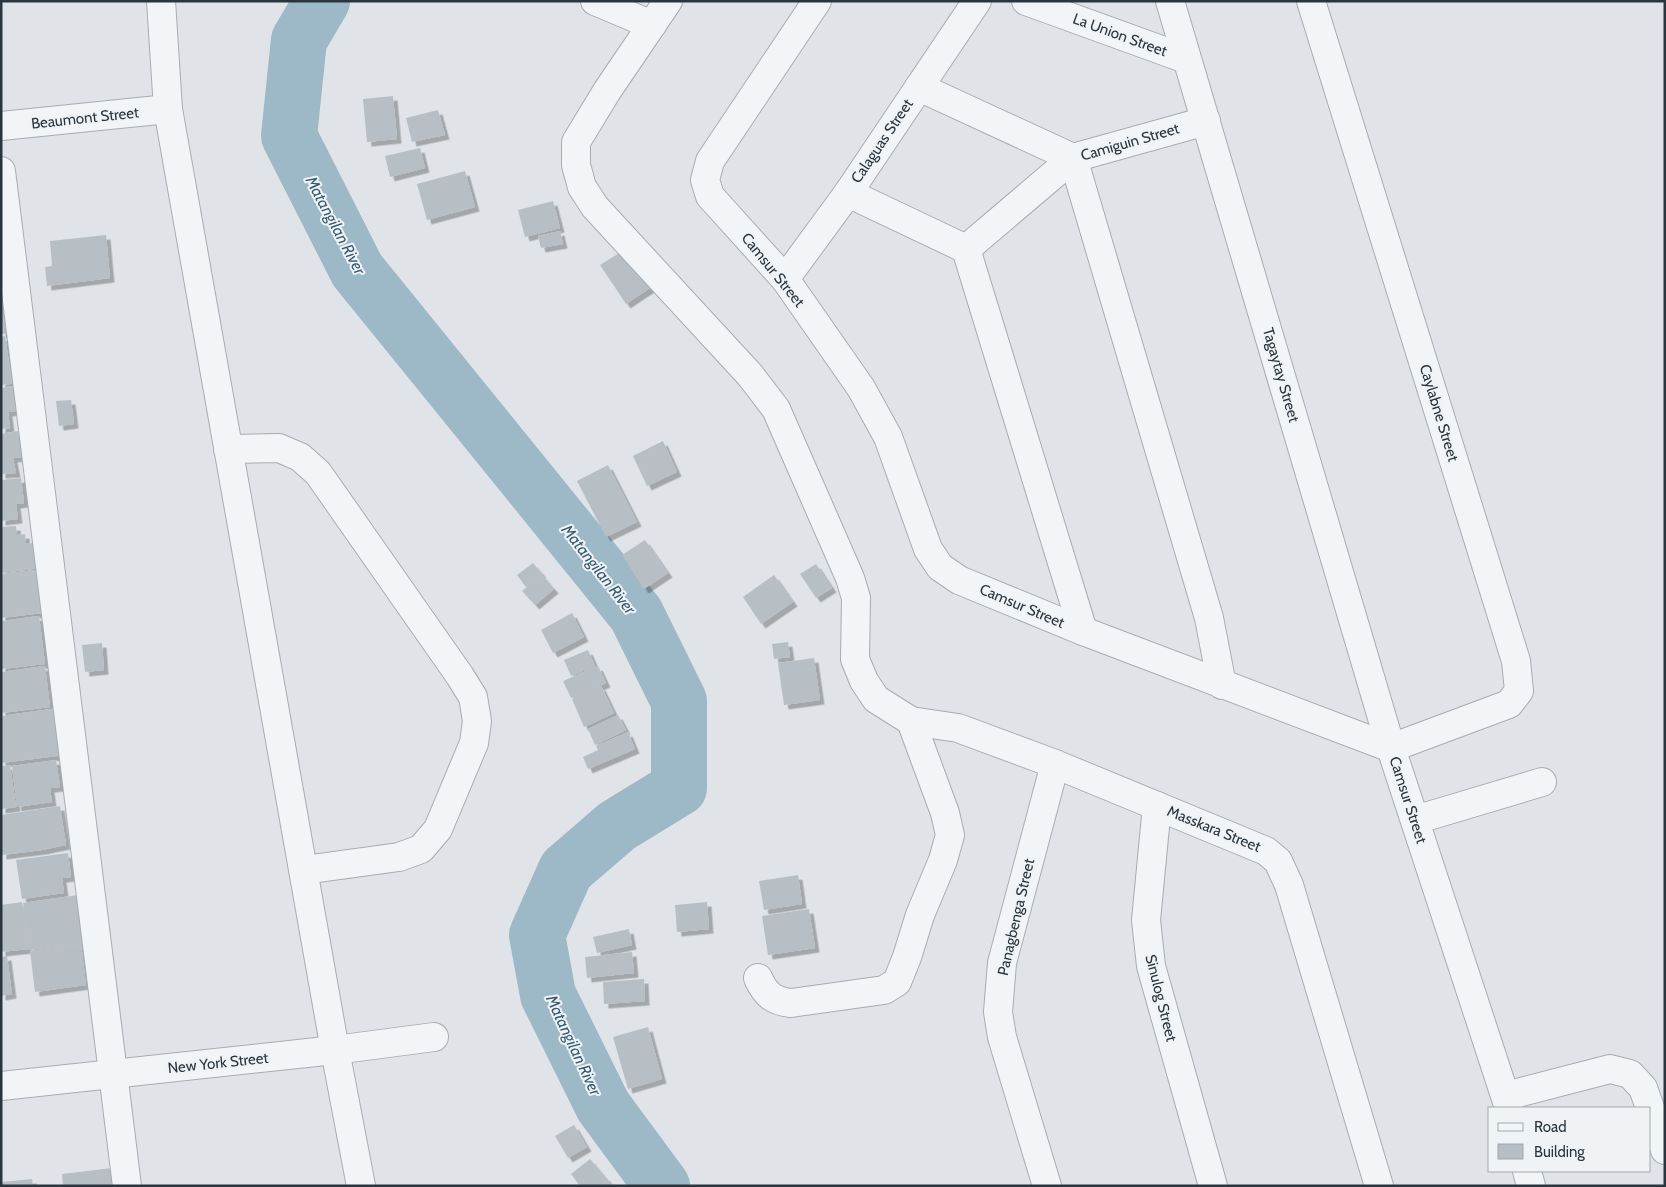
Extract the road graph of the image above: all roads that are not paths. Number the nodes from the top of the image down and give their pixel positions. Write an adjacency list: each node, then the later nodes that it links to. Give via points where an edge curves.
1 (161, 1): 12 (street)
2 (596, 1): 9 (street)
3 (668, 1): 9 (street)
4 (817, 1): 19 (street, Camsur Street, via 710,161 705,180 710,196)
5 (977, 1): 11 (street, Calaguas Street)
6 (1026, 1): 10 (street, La Union Street)
7 (1170, 1): 10 (street, Tagaytay Street)
8 (1312, 1): 24 (street, Caylabne Street, via 1516,660 1519,691 1509,704)
9 (652, 25): 23 (street, via 576,142 576,165 582,187 595,206 750,375 776,409 850,578 856,598 855,659 864,681 876,699)
10 (1186, 59): 13 (street, Tagaytay Street)
11 (918, 87): 15 (street); 17 (street, Calaguas Street)
12 (168, 109): 14 (street, Beaumont Street); 20 (street)
13 (1206, 120): 15 (street, Camiguin Street); 24 (street, Tagaytay Street)
14 (1, 126)
15 (1073, 158): 18 (street, Camiguin Street); 22 (street, via 1209,618)
16 (1, 171): 33 (street)
17 (848, 193): 18 (street); 19 (street, Calaguas Street)
18 (966, 249): 21 (street)
19 (785, 279): 21 (street, Camsur Street, via 860,388 888,437 928,549 940,567 959,580)
20 (228, 449): 29 (street); 29 (street, via 278,448 300,456 318,473 473,697 477,721 474,743 438,828 421,849 399,857)
21 (1082, 631): 22 (street, Camsur Street)
22 (1222, 685): 24 (street, Camsur Street)
23 (911, 721): 25 (street, Masskara Street, via 958,728); 30 (street, via 950,835 897,982 884,990 791,1003 780,1002 765,992)
24 (1391, 748): 28 (street, Camsur Street)
25 (1055, 764): 27 (street, Masskara Street); 42 (street, Panagbenga Street, via 1002,963 998,1012 1002,1037)
26 (1542, 782): 28 (street)
27 (1157, 806): 43 (street, Sinulog Street, via 1146,920 1151,966); 44 (street, Masskara Street, via 1266,850 1278,861 1289,885)
28 (1415, 820): 35 (street, Camsur Street)
29 (304, 870): 32 (street)
30 (758, 978)
31 (434, 1037): 32 (street, New York Street)
32 (334, 1050): 33 (street, New York Street); 41 (street)
33 (112, 1075): 34 (street, New York Street); 40 (street)
34 (1, 1086)
35 (1507, 1102): 36 (street, via 1610,1069 1630,1074 1643,1088)
36 (1650, 1107)
37 (1651, 1111): 38 (street)
38 (1665, 1150)
39 (1527, 1172): 45 (street)
40 (127, 1186)
41 (361, 1186)
42 (1047, 1186)
43 (1213, 1186)
44 (1379, 1186)
45 (1531, 1186)

